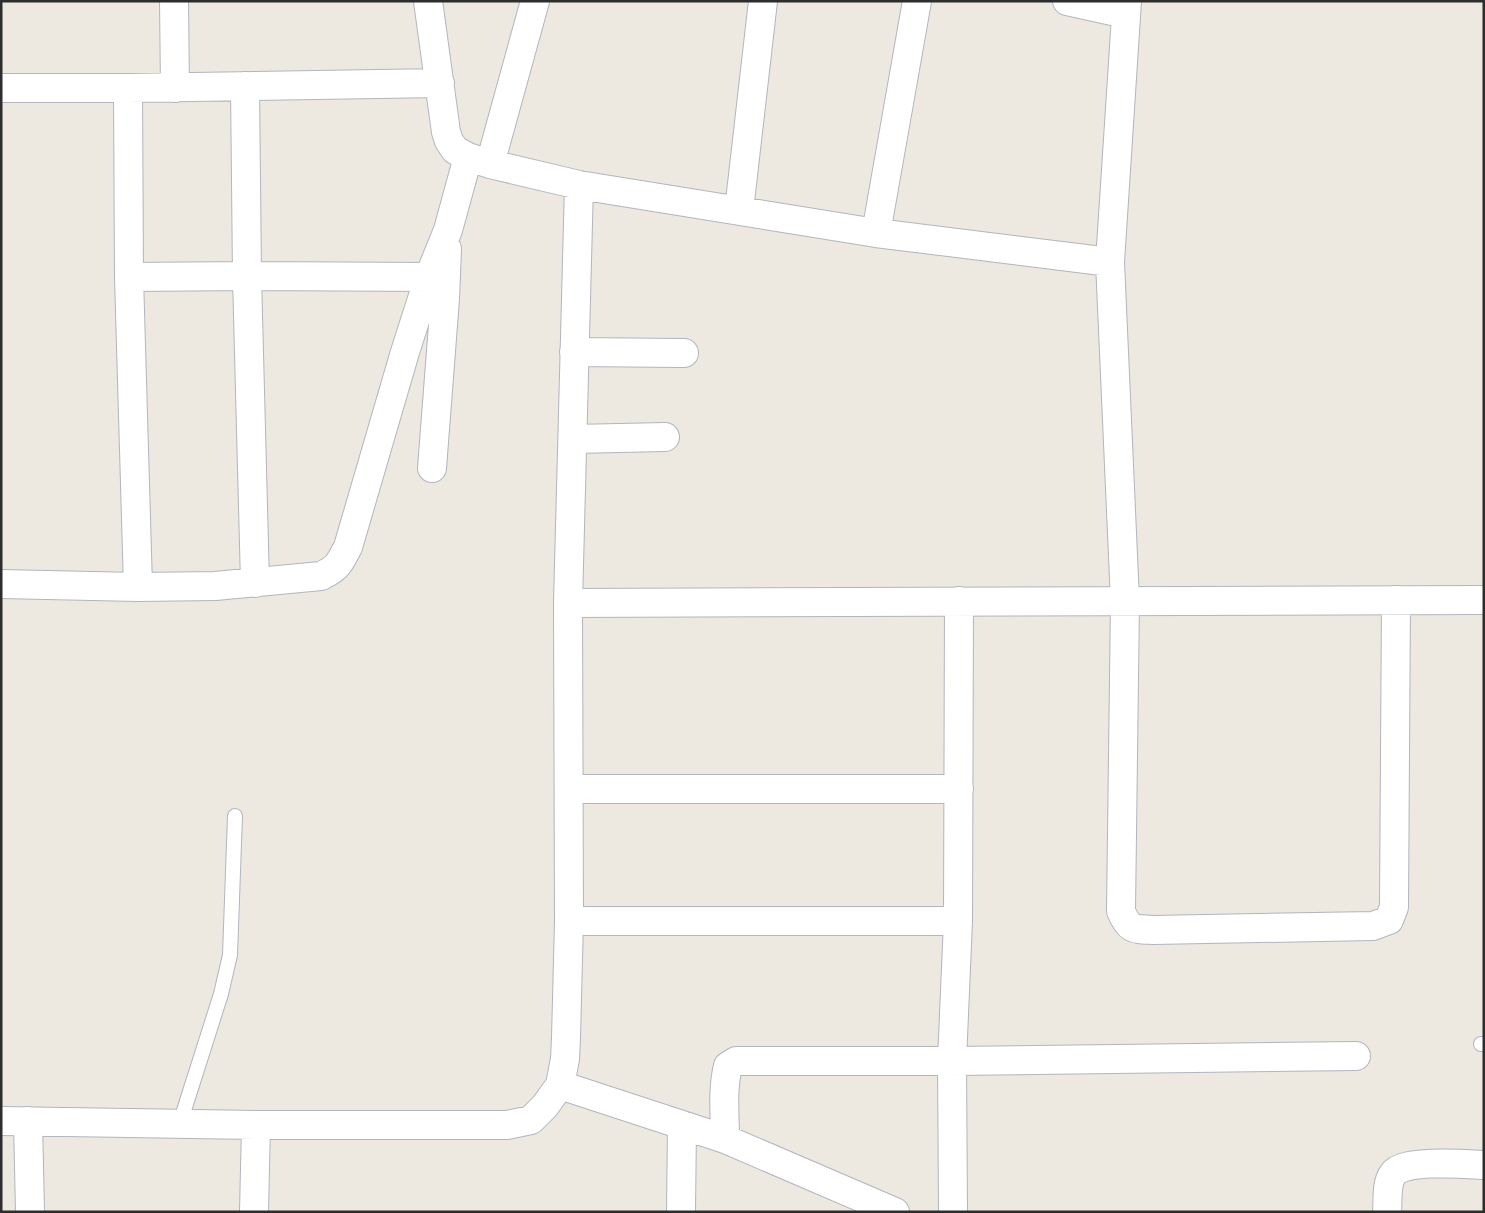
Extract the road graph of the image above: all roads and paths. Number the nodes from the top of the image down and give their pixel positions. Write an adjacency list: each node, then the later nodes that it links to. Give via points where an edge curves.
1 (174, 1): 12 (street)
2 (428, 1): 8 (street)
3 (535, 1): 13 (street)
4 (764, 1): 15 (street)
5 (917, 1): 17 (street)
6 (1067, 1): 7 (street)
7 (1126, 8): 18 (street)
8 (440, 83): 9 (street); 13 (street, via 449,141 456,150)
9 (245, 86): 12 (street); 19 (street)
10 (1, 88): 11 (street)
11 (128, 88): 12 (street); 21 (street)
12 (176, 88)
13 (479, 160): 14 (street); 16 (street)
14 (578, 185): 15 (street); 22 (street)
15 (739, 210): 17 (street)
16 (448, 230): 20 (street); 26 (street)
17 (876, 233): 18 (street)
18 (1110, 262): 33 (street)
19 (247, 276): 20 (street); 21 (street); 27 (street)
20 (429, 276): 27 (street, via 348,547 341,560 334,570 321,576)
21 (129, 278): 29 (street)
22 (574, 352): 23 (street); 25 (street)
23 (684, 354)
24 (665, 437): 25 (street)
25 (573, 439): 34 (street)
26 (432, 468)
27 (255, 583): 29 (street)
28 (1, 584): 29 (street)
29 (138, 587)
30 (1396, 600): 31 (street); 33 (street); 33 (street, via 1394,907 1389,920 1373,926 1153,930 1136,929 1125,922 1120,911)
31 (1484, 600)
32 (959, 601): 33 (street); 34 (street); 36 (street)
33 (1125, 601)
34 (568, 603): 35 (street)
35 (569, 789): 36 (street); 38 (street)
36 (959, 789): 39 (street)
37 (235, 816): 45 (lane, via 230,955)
38 (569, 921): 39 (street); 42 (street, via 565,1059)
39 (958, 921): 41 (street)
40 (1356, 1056): 41 (street)
41 (952, 1061): 48 (street, via 736,1061 728,1066 724,1088); 54 (street)
42 (560, 1085): 46 (street, via 531,1120 507,1125); 47 (street)
43 (1, 1121): 44 (street)
44 (28, 1121): 45 (street); 50 (street)
45 (180, 1123): 46 (street)
46 (256, 1125): 51 (street)
47 (682, 1125): 48 (street); 52 (street)
48 (725, 1139): 53 (street)
49 (1484, 1165): 55 (street, via 1403,1166 1393,1173)
50 (30, 1212)
51 (254, 1212)
52 (681, 1212)
53 (895, 1212)
54 (953, 1212)
55 (1387, 1212)

